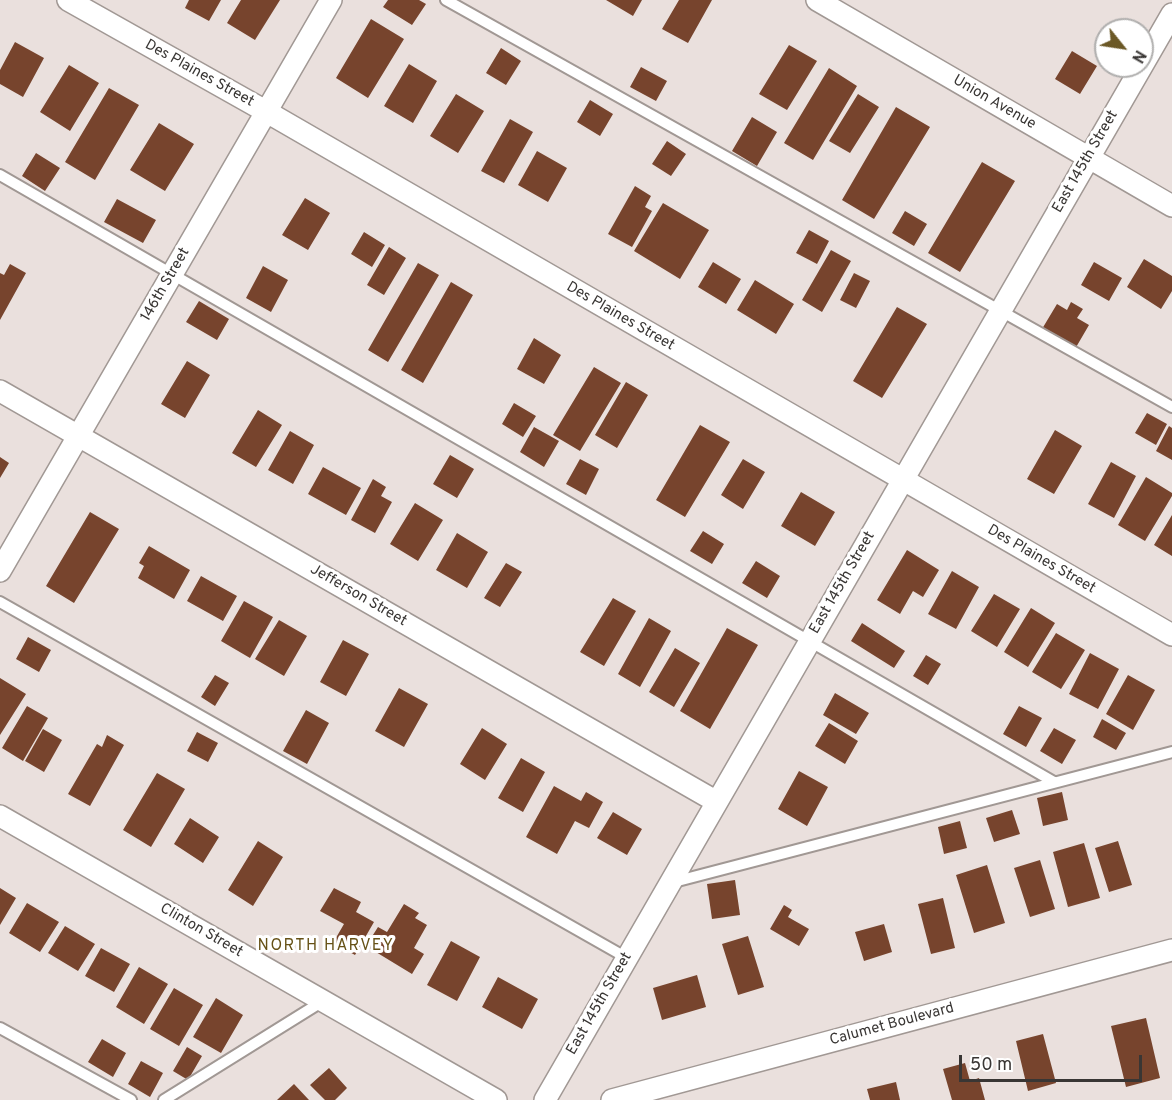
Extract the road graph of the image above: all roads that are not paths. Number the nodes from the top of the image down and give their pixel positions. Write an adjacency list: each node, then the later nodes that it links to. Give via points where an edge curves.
1 (68, 0): 8 (street, Des Plaines Street)
2 (331, 0): 8 (street, 146th Street)
3 (446, 0): 13 (lane)
4 (817, 0): 9 (street, Union Avenue)
5 (1172, 14): 6 (street, East 145th Street)
6 (1154, 45)
7 (1135, 78): 9 (street, East 145th Street)
8 (267, 112): 12 (street, 146th Street); 17 (street, Des Plaines Street)
9 (1089, 158): 11 (street, Union Avenue); 13 (street, East 145th Street)
10 (0, 175): 12 (lane)
11 (1172, 206)
12 (172, 274): 16 (street, 146th Street); 21 (lane)
13 (1000, 311): 15 (lane); 17 (street, East 145th Street)
14 (0, 390): 16 (street, Jefferson Street)
15 (1172, 407)
16 (79, 435): 18 (street, 146th Street); 24 (street, Jefferson Street)
17 (903, 481): 20 (street, Des Plaines Street); 21 (street, East 145th Street)
18 (0, 571)
19 (0, 602): 28 (lane)
20 (1172, 635)
21 (810, 641): 23 (lane); 24 (street, East 145th Street)
22 (1172, 752): 23 (lane)
23 (1054, 782): 26 (lane)
24 (717, 802): 26 (street, East 145th Street)
25 (0, 816): 29 (street, Clinton Street)
26 (670, 883): 28 (street, East 145th Street)
27 (1172, 950): 35 (street, Calumet Boulevard)
28 (627, 958): 34 (street, East 145th Street)
29 (323, 1001): 32 (lane); 33 (street, Clinton Street)
30 (0, 1028): 31 (lane)
31 (131, 1100)
32 (164, 1100)
33 (496, 1100)
34 (545, 1100)
35 (612, 1100)

